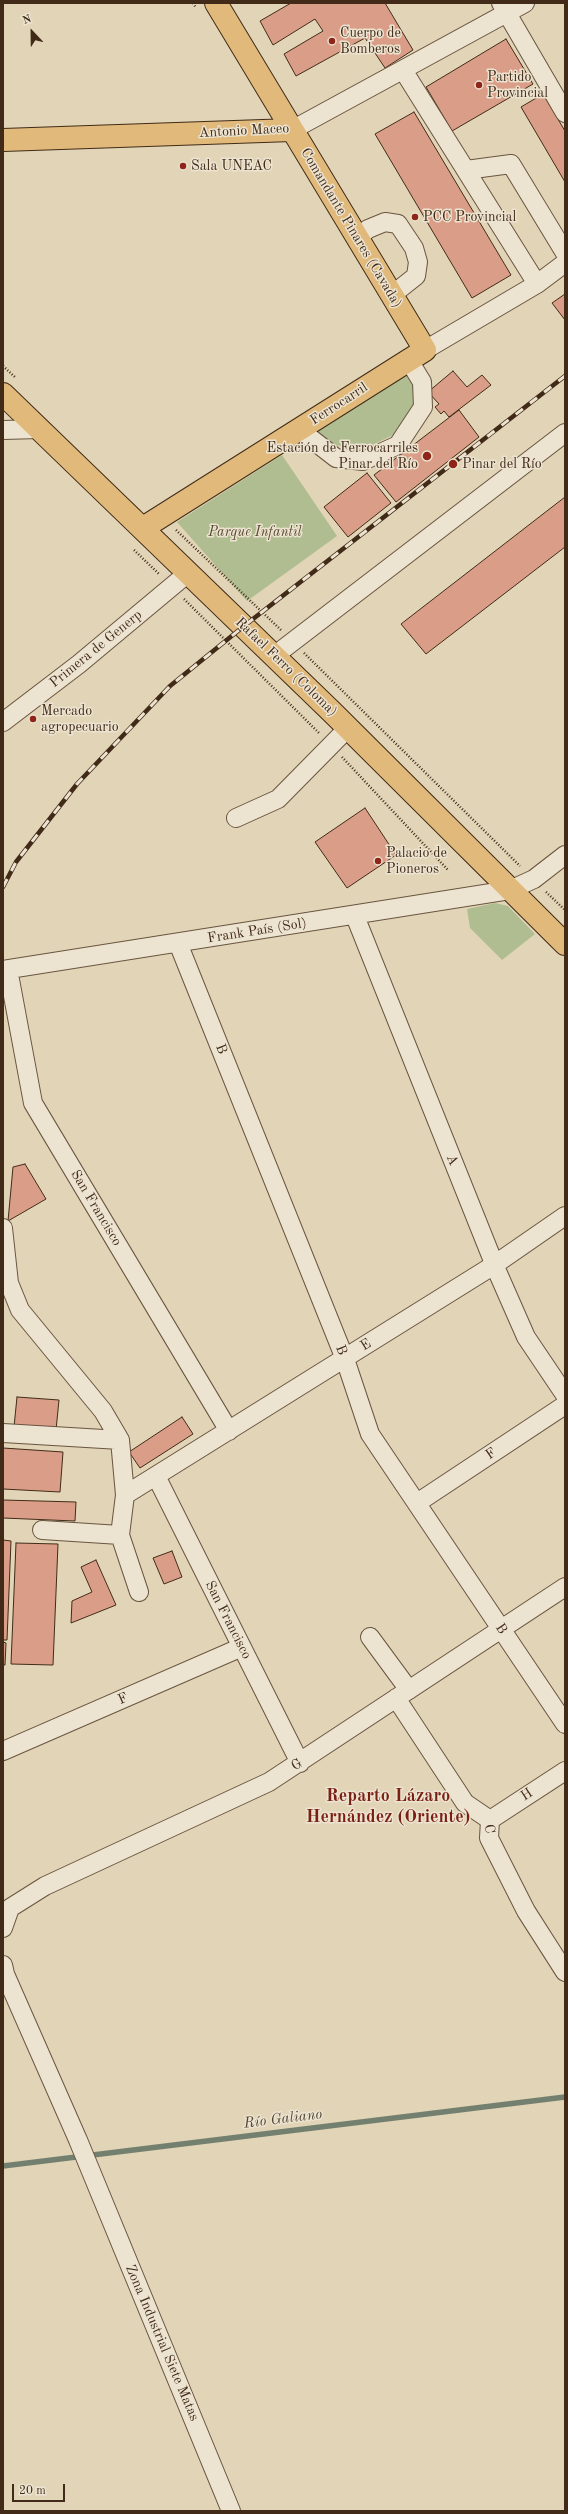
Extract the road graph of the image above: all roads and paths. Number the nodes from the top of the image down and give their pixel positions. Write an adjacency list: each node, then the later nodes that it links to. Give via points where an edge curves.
1 (216, 3): 6 (main road, Comandante Pinares (Cavada))
2 (525, 3): 3 (street, Antonio Maceo)
3 (504, 8): 4 (street, Antonio Maceo); 5 (street)
4 (403, 70): 6 (street, Antonio Maceo); 8 (street)
5 (565, 113)
6 (292, 130): 7 (main road, Antonio Maceo); 9 (main road, Comandante Pinares (Cavada))
7 (3, 140)
8 (466, 170): 10 (street, via 511,164); 12 (street)
9 (357, 238): 13 (main road, Comandante Pinares (Cavada)); 13 (street, via 368,229 385,222 398,224 414,248 418,262 416,276)
10 (565, 253)
11 (565, 263): 12 (street, Ferrocarril)
12 (536, 284): 14 (street, Ferrocarril)
13 (392, 295): 14 (main road, Comandante Pinares (Cavada))
14 (416, 354): 18 (main road, Ferrocarril); 18 (street, via 422,382 423,407 398,445 363,460 336,458)
15 (3, 394): 16 (main road, Rafael Ferro (Coloma))
16 (40, 429): 17 (street); 20 (main road, Rafael Ferro (Coloma))
17 (3, 430)
18 (300, 430): 20 (main road, Ferrocarril)
19 (565, 433): 24 (street)
20 (143, 528): 22 (main road, Rafael Ferro (Coloma))
21 (132, 549): 23 (path)
22 (188, 573): 23 (street, Primera de Generp); 24 (main road, Rafael Ferro (Coloma))
23 (171, 587): 25 (street, Primera de Generp, via 79,664); 27 (path)
24 (274, 656): 26 (main road, Rafael Ferro (Coloma))
25 (3, 722)
26 (348, 728): 27 (street); 31 (main road, Rafael Ferro (Coloma))
27 (331, 745): 28 (street, via 278,799); 30 (path)
28 (236, 818)
29 (565, 855): 31 (street, Frank País (Sol), via 534,879)
30 (448, 870)
31 (510, 890): 32 (street, Frank País (Sol)); 34 (main road, Rafael Ferro (Coloma))
32 (355, 916): 33 (street, Frank País (Sol)); 38 (street, A)
33 (178, 943): 35 (street, Frank País (Sol)); 39 (street, B)
34 (565, 944)
35 (6, 969): 42 (street, San Francisco, via 33,1103)
36 (565, 1216): 38 (street, E)
37 (3, 1228): 44 (street, via 9,1283 20,1310 103,1411)
38 (494, 1265): 39 (street, E); 40 (street, A, via 526,1337)
39 (345, 1359): 42 (street, E); 47 (street, B, via 370,1434)
40 (565, 1395)
41 (565, 1405): 47 (street, F)
42 (229, 1431): 45 (street, E)
43 (3, 1433): 44 (street)
44 (120, 1440): 46 (street)
45 (151, 1480): 46 (street, E); 54 (street, San Francisco)
46 (125, 1495): 49 (street)
47 (417, 1503): 52 (street, B)
48 (42, 1530): 49 (street)
49 (120, 1535): 51 (street)
50 (565, 1587): 52 (street, G)
51 (139, 1592)
52 (501, 1628): 55 (street, G); 56 (street, B)
53 (370, 1637): 55 (street, C)
54 (242, 1647): 57 (street, F); 58 (street, San Francisco)
55 (402, 1694): 58 (street, G); 60 (street, C, via 465,1803)
56 (565, 1724)
57 (3, 1751)
58 (300, 1763): 61 (street, G, via 269,1782 45,1886 10,1908)
59 (565, 1771): 60 (street, H)
60 (490, 1820): 63 (street, C, via 489,1838 492,1845 526,1911)
61 (3, 1928)
62 (3, 1965): 64 (street, Zona Industrial Siete Matas)
63 (565, 1972)
64 (231, 2511)

